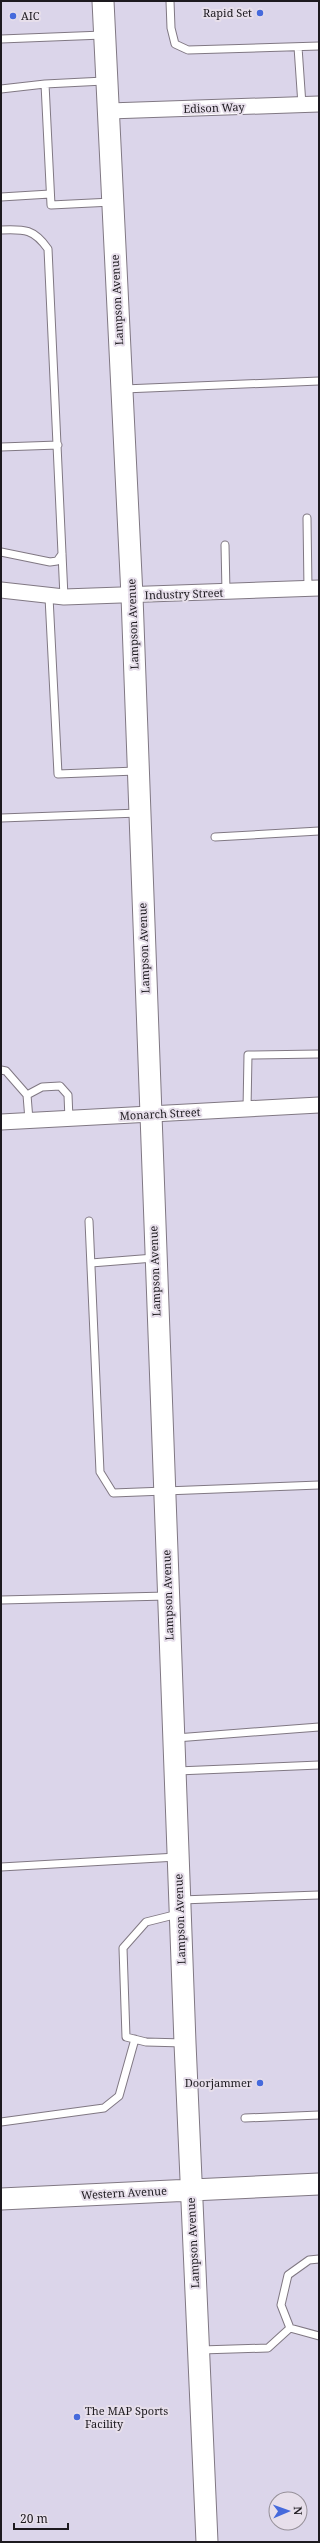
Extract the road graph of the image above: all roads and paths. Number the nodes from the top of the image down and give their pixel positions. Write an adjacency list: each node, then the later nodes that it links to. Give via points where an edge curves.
1 (103, 1): 3 (main road, Lampson Avenue)
2 (170, 1): 6 (lane, via 171,28 175,44 188,50)
3 (105, 35): 4 (lane); 7 (main road, Lampson Avenue)
4 (1, 39)
5 (319, 46): 6 (lane)
6 (298, 47): 11 (lane)
7 (107, 81): 8 (lane); 12 (main road, Lampson Avenue)
8 (45, 84): 9 (lane); 13 (lane)
9 (1, 88)
10 (319, 104): 11 (street, Edison Way)
11 (302, 105): 12 (street, Edison Way)
12 (109, 111): 15 (main road, Lampson Avenue)
13 (50, 194): 14 (lane); 15 (lane, via 51,205)
14 (1, 197)
15 (112, 202): 18 (main road, Lampson Avenue)
16 (1, 230): 19 (lane, via 24,229 40,238 48,249)
17 (319, 381): 18 (lane)
18 (122, 389): 28 (main road, Lampson Avenue)
19 (58, 445): 20 (lane); 24 (lane)
20 (1, 447)
21 (307, 518): 25 (lane)
22 (225, 545): 27 (lane)
23 (1, 552): 24 (lane, via 50,562 57,561)
24 (62, 553): 30 (lane)
25 (314, 588): 27 (street, Industry Street)
26 (1, 590): 29 (street, Industry Street)
27 (226, 592): 28 (street, Industry Street)
28 (132, 596): 30 (street, Industry Street); 31 (main road, Lampson Avenue)
29 (49, 597): 30 (street, Industry Street); 31 (lane, via 58,774)
30 (64, 597)
31 (138, 771): 32 (main road, Lampson Avenue)
32 (139, 813): 33 (lane); 41 (main road, Lampson Avenue)
33 (1, 818)
34 (319, 831): 35 (lane)
35 (215, 837)
36 (319, 1054): 40 (lane, via 248,1055)
37 (1, 1070): 38 (lane, via 6,1071)
38 (27, 1095): 42 (lane, via 42,1087 60,1086 68,1095); 43 (lane)
39 (319, 1105): 40 (street, Monarch Street)
40 (247, 1109): 41 (street, Monarch Street)
41 (149, 1115): 42 (street, Monarch Street); 46 (main road, Lampson Avenue)
42 (69, 1119): 43 (street, Monarch Street)
43 (29, 1120): 44 (street, Monarch Street)
44 (1, 1122)
45 (88, 1221): 47 (lane)
46 (155, 1258): 47 (lane); 49 (main road, Lampson Avenue)
47 (91, 1264): 49 (lane, via 100,1472 113,1493)
48 (319, 1485): 49 (lane)
49 (164, 1490): 50 (main road, Lampson Avenue)
50 (168, 1596): 51 (lane); 53 (main road, Lampson Avenue)
51 (1, 1600)
52 (319, 1727): 53 (lane)
53 (173, 1738): 55 (main road, Lampson Avenue)
54 (319, 1766): 55 (lane)
55 (174, 1771): 56 (main road, Lampson Avenue)
56 (178, 1857): 57 (lane); 59 (main road, Lampson Avenue)
57 (1, 1867)
58 (319, 1895): 59 (lane)
59 (180, 1907): 60 (lane, via 146,1922 123,1948 126,2037); 61 (main road, Lampson Avenue)
60 (135, 2039): 61 (lane, via 146,2042); 64 (lane, via 119,2096 104,2108)
61 (185, 2042): 66 (main road, Lampson Avenue)
62 (319, 2115): 63 (lane)
63 (245, 2118)
64 (1, 2122)
65 (319, 2184): 66 (main road, Western Avenue)
66 (190, 2189): 67 (main road, Western Avenue); 71 (main road, Lampson Avenue)
67 (1, 2199)
68 (319, 2259): 69 (lane, via 309,2260 288,2275 281,2305)
69 (290, 2328): 70 (lane); 71 (lane, via 268,2348)
70 (319, 2336)
71 (198, 2350): 72 (main road, Lampson Avenue)
72 (207, 2542)

